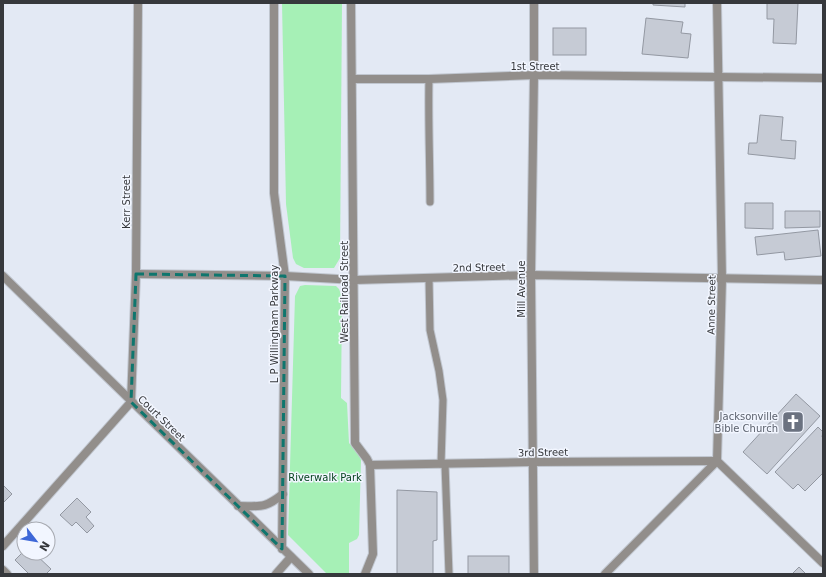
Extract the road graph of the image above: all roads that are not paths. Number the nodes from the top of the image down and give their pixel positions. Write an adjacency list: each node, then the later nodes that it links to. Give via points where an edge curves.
1 (138, 3): 12 (street, Kerr Street)
2 (274, 3): 15 (street, L P Willingham Parkway, via 274,193)
3 (351, 3): 9 (street, West Railroad Street)
4 (534, 3): 6 (street, Mill Avenue)
5 (717, 3): 7 (street, Anne Street)
6 (534, 75): 7 (street, 1st Street); 10 (street, 1st Street); 13 (street, Mill Avenue)
7 (718, 78): 8 (street, 1st Street); 17 (street, Anne Street)
8 (823, 78)
9 (352, 79): 10 (street, 1st Street); 18 (street, West Railroad Street)
10 (429, 79): 11 (lane)
11 (430, 202)
12 (136, 274): 15 (street, 2nd Street); 20 (street, Kerr Street)
13 (531, 275): 16 (street, 2nd Street); 17 (street, 2nd Street); 22 (street, Mill Avenue)
14 (3, 276): 20 (street, Court Street)
15 (285, 276): 18 (street, 2nd Street); 25 (street, L P Willingham Parkway)
16 (429, 278): 18 (street, 2nd Street); 23 (lane, via 430,330 443,400)
17 (722, 279): 19 (street, 2nd Street); 21 (street, Anne Street)
18 (355, 280): 24 (street, West Railroad Street, via 355,443)
19 (823, 280)
20 (131, 402): 26 (street, Court Street); 27 (street)
21 (717, 461): 22 (street, 3rd Street); 30 (street); 38 (street)
22 (532, 462): 23 (street, 3rd Street); 37 (street, Mill Avenue)
23 (443, 464): 24 (street, 3rd Street); 36 (lane)
24 (370, 466): 35 (street, via 373,554)
25 (283, 494): 26 (street, via 267,505); 28 (street, L P Willingham Parkway)
26 (238, 506): 28 (street, Court Street)
27 (3, 546)
28 (282, 549): 29 (street, Court Street)
29 (291, 557): 33 (street); 34 (street, Court Street)
30 (823, 563)
31 (3, 570): 32 (street)
32 (7, 574)
33 (276, 574)
34 (309, 574)
35 (365, 574)
36 (449, 574)
37 (534, 574)
38 (605, 574)

